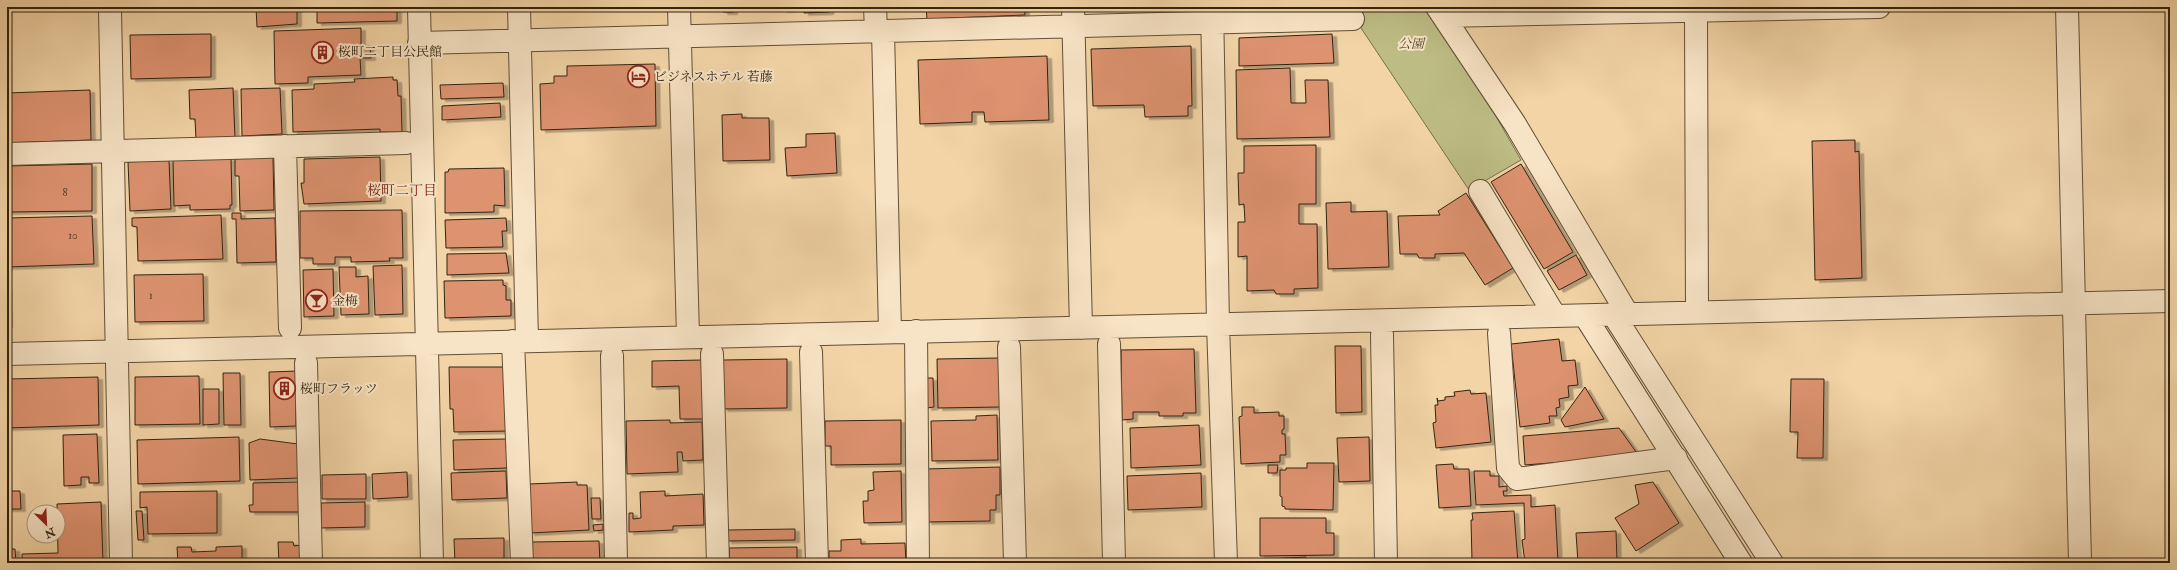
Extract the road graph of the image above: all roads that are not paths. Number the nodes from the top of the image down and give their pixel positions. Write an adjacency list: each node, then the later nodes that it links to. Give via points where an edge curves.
1 (419, 7): 18 (street)
2 (519, 7): 17 (street)
3 (679, 7): 16 (street)
4 (875, 7): 15 (street)
5 (1866, 7): 6 (street); 8 (street)
6 (1879, 7)
7 (2067, 7): 25 (street)
8 (1739, 8): 10 (street)
9 (110, 10): 21 (street)
10 (1696, 10): 11 (street); 26 (street)
11 (1440, 12): 27 (street, via 1515,124)
12 (1212, 15): 13 (street); 14 (street); 30 (street)
13 (1074, 17): 15 (street); 32 (street)
14 (1353, 19)
15 (879, 30): 16 (street); 34 (street)
16 (679, 35): 17 (street); 37 (street)
17 (520, 40): 18 (street); 38 (street)
18 (419, 43): 39 (street)
19 (406, 143): 20 (street)
20 (285, 146): 21 (street); 31 (street)
21 (113, 150): 22 (street); 42 (street)
22 (7, 154)
23 (1480, 191): 28 (street)
24 (2170, 301): 25 (street)
25 (2074, 303): 26 (street); 63 (street)
26 (1697, 312): 27 (street)
27 (1620, 314): 29 (street); 62 (street)
28 (1555, 316): 29 (street); 30 (street)
29 (1586, 316): 48 (street)
30 (1218, 324): 32 (street); 59 (street)
31 (290, 328)
32 (1081, 328): 33 (street)
33 (916, 331): 34 (street); 56 (street)
34 (890, 332): 37 (street)
35 (1499, 333): 48 (street, via 1508,468 1517,479)
36 (1382, 335): 60 (street)
37 (688, 336): 38 (street)
38 (520, 341): 39 (street); 52 (street)
39 (426, 344): 42 (street); 51 (street)
40 (1109, 344): 58 (street)
41 (1009, 347): 57 (street)
42 (116, 351): 44 (street); 49 (street)
43 (811, 352): 55 (street)
44 (7, 354)
45 (712, 354): 54 (street)
46 (612, 356): 53 (street)
47 (306, 363): 50 (street)
48 (1676, 458): 61 (street)
49 (121, 563)
50 (311, 563)
51 (432, 563)
52 (522, 563)
53 (616, 563)
54 (718, 563)
55 (817, 563)
56 (918, 563)
57 (1015, 563)
58 (1114, 563)
59 (1226, 563)
60 (1386, 563)
61 (1741, 563)
62 (1772, 563)
63 (2080, 563)

